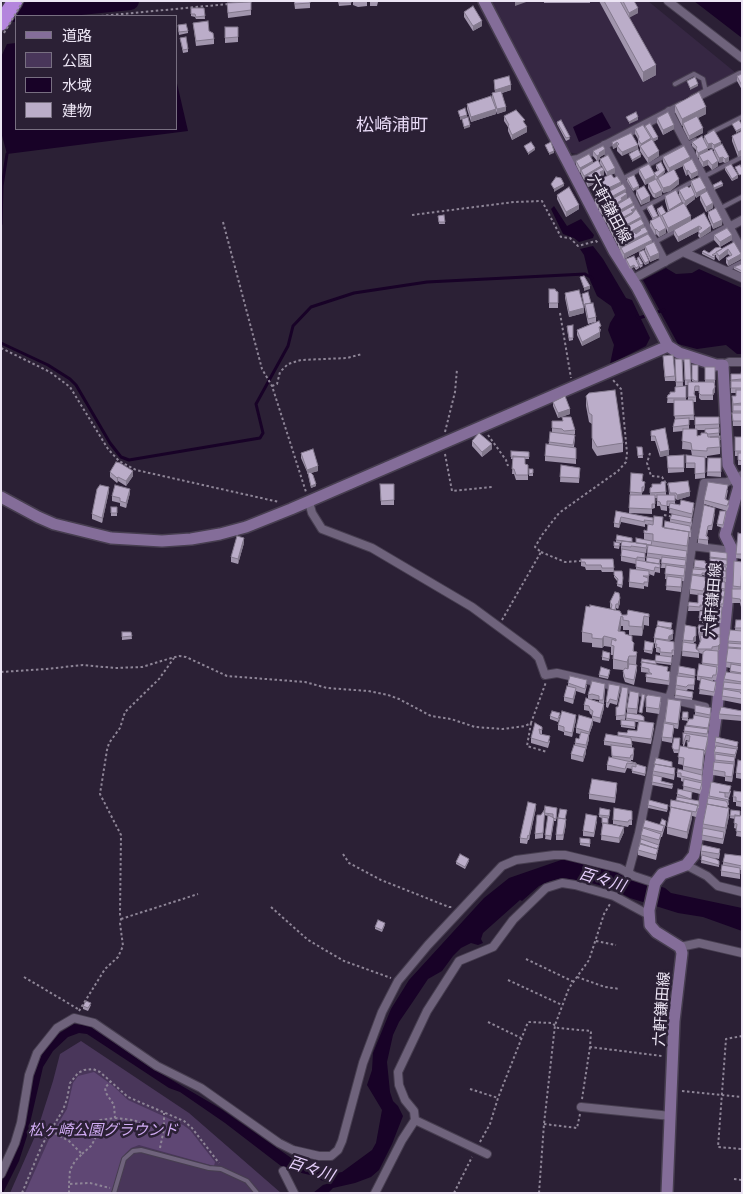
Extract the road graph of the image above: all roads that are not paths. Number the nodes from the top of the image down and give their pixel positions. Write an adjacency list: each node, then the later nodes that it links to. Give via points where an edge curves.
1 (15, 1): 4 (highway)
2 (484, 1): 14 (main road, 六軒鎌田線)
3 (668, 1): 5 (street)
4 (3, 28)
5 (742, 58)
6 (740, 75): 8 (street)
7 (675, 84): 8 (lane, via 694,74 702,78)
8 (706, 92): 9 (street)
9 (669, 111): 11 (street); 12 (street)
10 (742, 117): 12 (lane)
11 (604, 145): 14 (street, via 578,159); 16 (street)
12 (686, 145): 15 (street); 16 (lane)
13 (742, 157): 15 (lane)
14 (567, 161): 31 (main road, 六軒鎌田線)
15 (703, 177): 18 (street); 19 (lane)
16 (622, 180): 19 (street)
17 (742, 197): 18 (lane)
18 (720, 208): 20 (lane); 22 (street)
19 (638, 210): 24 (street)
20 (711, 212)
21 (742, 220): 22 (street)
22 (729, 227): 25 (street); 26 (street)
23 (679, 230): 24 (lane)
24 (655, 242): 27 (street)
25 (742, 251)
26 (683, 252): 27 (street); 29 (street)
27 (665, 262): 31 (street)
28 (742, 262): 29 (lane)
29 (724, 271): 30 (street)
30 (742, 278)
31 (634, 283): 32 (main road, 六軒鎌田線)
32 (666, 342): 34 (main road, via 679,353); 37 (main road, via 606,374)
33 (742, 362): 34 (street)
34 (723, 365): 35 (main road, 六軒鎌田線, via 728,465)
35 (738, 476): 38 (street, via 727,482 704,482); 39 (main road, 六軒鎌田線, via 739,486 725,536)
36 (1, 498): 37 (main road, via 54,524 93,535 144,542 214,535 246,527)
37 (309, 502): 40 (street, via 322,528 372,548 472,607 533,652 539,658 545,675 557,673)
38 (692, 546): 39 (street); 40 (street)
39 (735, 559): 41 (main road, 六軒鎌田線)
40 (669, 698): 41 (street); 43 (street, via 665,702)
41 (721, 710): 42 (main road, 六軒鎌田線, via 694,855)
42 (686, 864): 44 (main road, via 662,874); 45 (street, via 718,886)
43 (628, 874): 44 (street); 54 (street, via 619,868 565,855 516,860 502,866 398,981 363,1062 342,1140 331,1156 293,1150 279,1143 201,1088 157,1066 94,1023 74,1018 57,1028 37,1053 29,1075 21,1123)
44 (655, 882): 46 (main road)
45 (742, 892)
46 (649, 913): 47 (main road, via 650,925 656,932); 51 (street, via 614,896 562,883 546,888 513,920 493,947 459,960 427,1011 398,1072 398,1085 414,1111)
47 (680, 947): 48 (street, via 699,943); 50 (main road, 六軒鎌田線)
48 (742, 952)
49 (581, 1107): 50 (street)
50 (671, 1116): 59 (main road, 六軒鎌田線)
51 (415, 1120): 52 (street); 58 (street)
52 (487, 1154)
53 (283, 1171): 57 (street)
54 (1, 1174)
55 (114, 1190): 56 (lane, via 124,1159 133,1151 142,1150 221,1169 247,1181)
56 (257, 1193)
57 (294, 1193)
58 (376, 1193)
59 (667, 1193)

